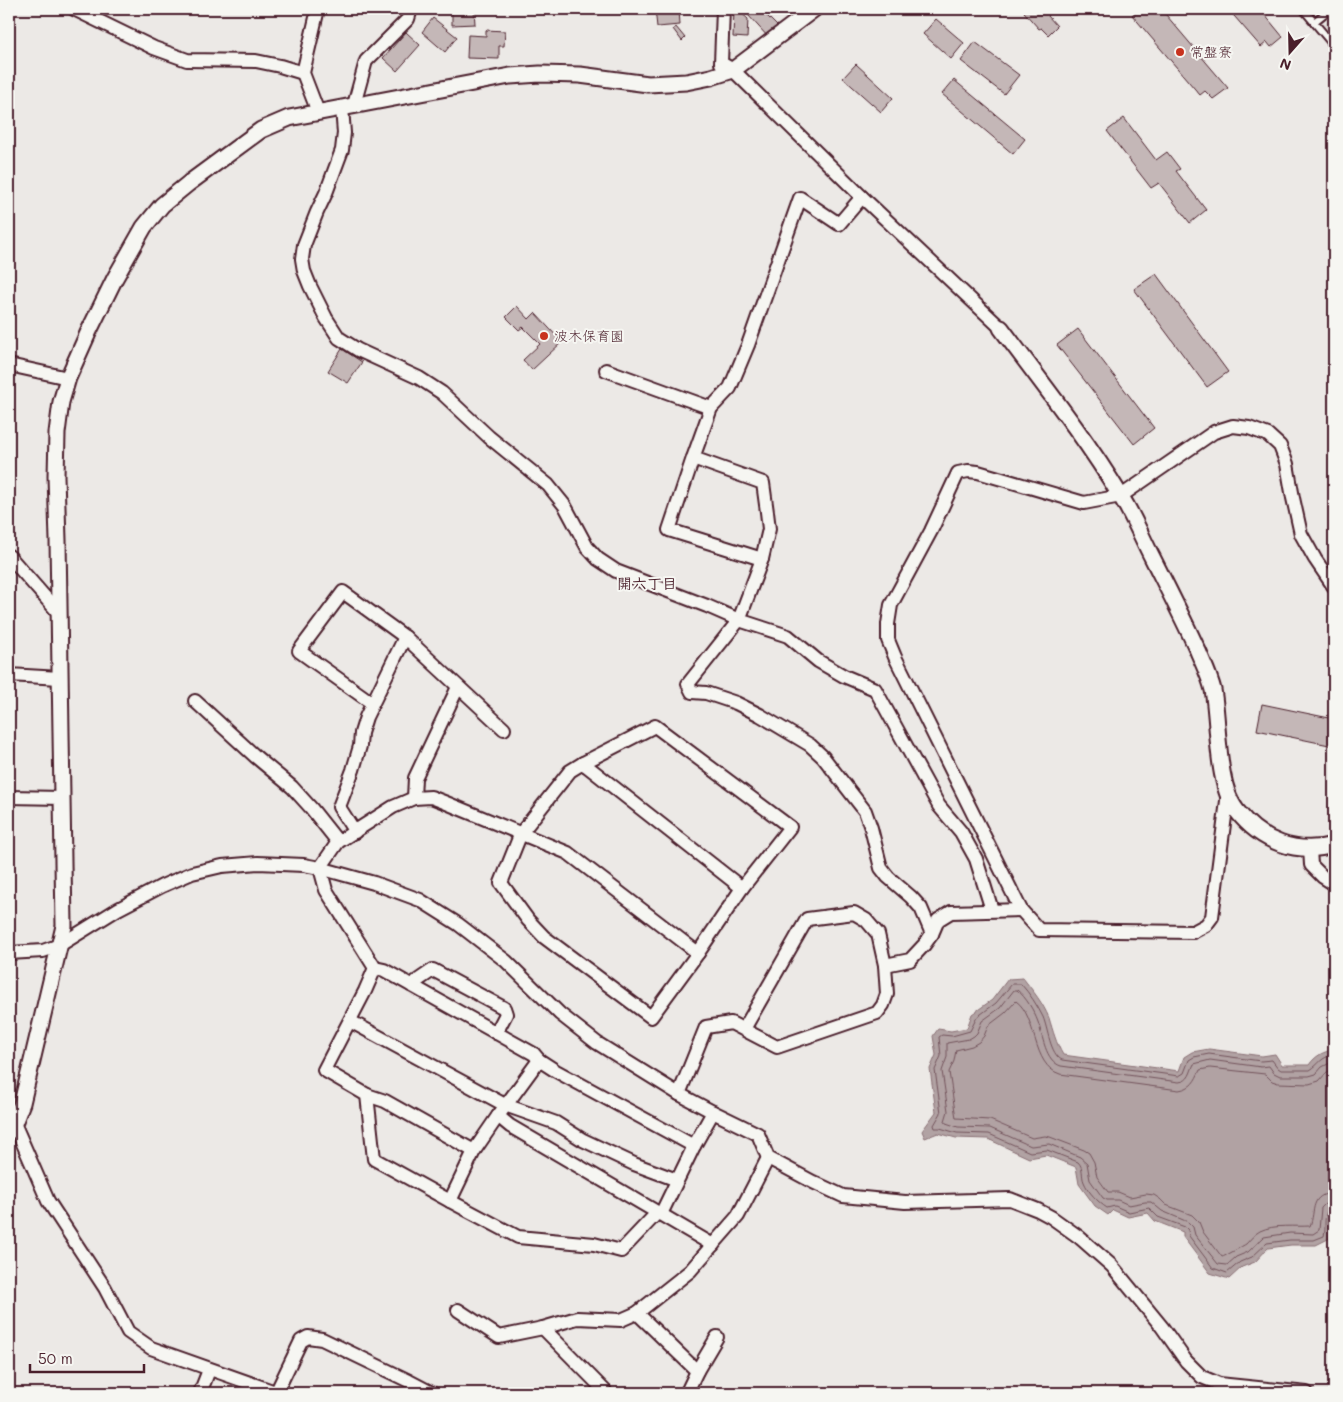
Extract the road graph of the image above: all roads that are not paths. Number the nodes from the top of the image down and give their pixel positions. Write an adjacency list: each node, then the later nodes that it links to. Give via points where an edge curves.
1 (74, 9): 11 (street, via 154,48 187,60 256,62)
2 (318, 9): 11 (street)
3 (411, 9): 12 (street, via 408,19 366,61)
4 (723, 9): 10 (street, via 720,63)
5 (814, 9): 10 (street)
6 (1303, 9): 8 (lane)
7 (1330, 9): 8 (lane)
8 (1314, 22): 9 (lane)
9 (1334, 46)
10 (733, 70): 12 (street, via 686,82 648,84 580,75 510,76); 14 (street)
11 (303, 73): 13 (street)
12 (348, 107): 13 (street); 26 (street, via 342,150 304,245 302,259 310,286 339,338 442,393 548,485 598,559 616,571)
13 (318, 112): 18 (street, via 289,118 261,130 162,205 144,227 115,278)
14 (862, 197): 15 (street); 19 (street, via 839,224 800,198 730,388)
15 (1001, 328): 21 (street, via 1068,416)
16 (9, 365): 18 (street)
17 (606, 370): 19 (street)
18 (68, 378): 25 (street, via 57,433)
19 (711, 408): 20 (street)
20 (692, 458): 23 (street, via 763,483 769,529); 23 (street, via 669,530)
21 (1121, 496): 24 (street, via 1214,432 1233,426 1268,435 1280,446 1287,464 1301,534); 35 (street, via 1198,651 1212,688 1222,772); 48 (street, via 1084,503 978,472 958,473 891,606 888,640 895,657)
22 (9, 556): 25 (street)
23 (762, 559): 26 (street)
24 (1334, 587)
25 (58, 612): 29 (street)
26 (739, 620): 47 (street, via 788,636 818,661 875,690 939,806 961,832 976,859); 49 (street, via 688,684 692,692 736,703 792,733 823,757 865,811 881,868 921,908)
27 (405, 637): 30 (street); 32 (street); 32 (street, via 342,592 299,651)
28 (9, 675): 29 (street)
29 (60, 678): 37 (street)
30 (458, 687): 33 (street); 38 (street, via 415,778)
31 (195, 700): 41 (street, via 292,787)
32 (372, 703): 39 (street, via 340,807)
33 (504, 729)
34 (583, 763): 40 (street, via 570,771); 46 (street); 46 (street, via 655,726 790,827)
35 (1228, 793): 43 (street, via 1235,810 1267,838 1287,846); 48 (street, via 1212,917 1206,925 1193,932 1039,930)
36 (9, 797): 37 (street)
37 (62, 798): 50 (street, via 64,926)
38 (414, 798): 39 (street, via 393,807); 40 (street, via 431,798)
39 (354, 832): 41 (street)
40 (521, 833): 52 (street, via 568,854); 52 (street, via 501,883 544,937 651,1017)
41 (338, 842): 44 (street)
42 (1334, 845): 43 (street)
43 (1310, 849): 45 (street, via 1311,865)
44 (320, 868): 50 (street, via 258,863 192,873 118,909); 54 (street, via 326,890); 60 (street, via 420,900 506,961 560,1014 597,1043)
45 (1334, 884)
46 (742, 888): 52 (street)
47 (992, 910): 48 (street); 49 (street, via 951,912 938,920)
48 (1021, 910)
49 (932, 934): 53 (street, via 910,960)
50 (60, 945): 51 (street, via 43,951); 64 (street, via 28,1083)
51 (9, 953)
52 (698, 953)
53 (885, 966): 57 (street, via 887,994 877,1013 777,1047); 57 (street, via 878,934 866,920 854,913 807,919)
54 (375, 968): 55 (street); 56 (street)
55 (411, 985): 58 (street); 58 (street, via 433,970 504,1008 506,1014)
56 (350, 1021): 61 (street, via 324,1070); 62 (street)
57 (744, 1030): 60 (street, via 731,1023 706,1027)
58 (496, 1032): 59 (street)
59 (539, 1060): 62 (street); 65 (street)
60 (679, 1094): 63 (street)
61 (367, 1095): 66 (street, via 385,1101); 69 (street, via 374,1159)
62 (502, 1110): 66 (street); 68 (street, via 556,1123 583,1140); 70 (street, via 510,1126)
63 (712, 1112): 65 (street); 67 (street, via 758,1134)
64 (12, 1127): 76 (street, via 48,1201 105,1288 128,1332 151,1348)
65 (694, 1146): 68 (street)
66 (474, 1151): 69 (street)
67 (768, 1158): 71 (street, via 738,1216); 83 (street, via 843,1196 905,1202 1010,1199 1038,1210 1079,1237 1112,1266 1202,1378 1219,1384)
68 (677, 1180): 70 (street)
69 (450, 1201): 70 (street, via 518,1237 594,1244 621,1251)
70 (659, 1213): 71 (street)
71 (713, 1245): 73 (street, via 690,1271)
72 (458, 1310): 74 (street, via 499,1337)
73 (637, 1313): 74 (street, via 621,1320 577,1318); 77 (street)
74 (543, 1328): 78 (street)
75 (717, 1337): 77 (street)
76 (209, 1370): 80 (street); 81 (street)
77 (697, 1371): 79 (street)
78 (605, 1391)
79 (687, 1392)
80 (200, 1393)
81 (276, 1393): 82 (street, via 301,1341 308,1337 322,1339)
82 (432, 1393)
83 (1307, 1393)

